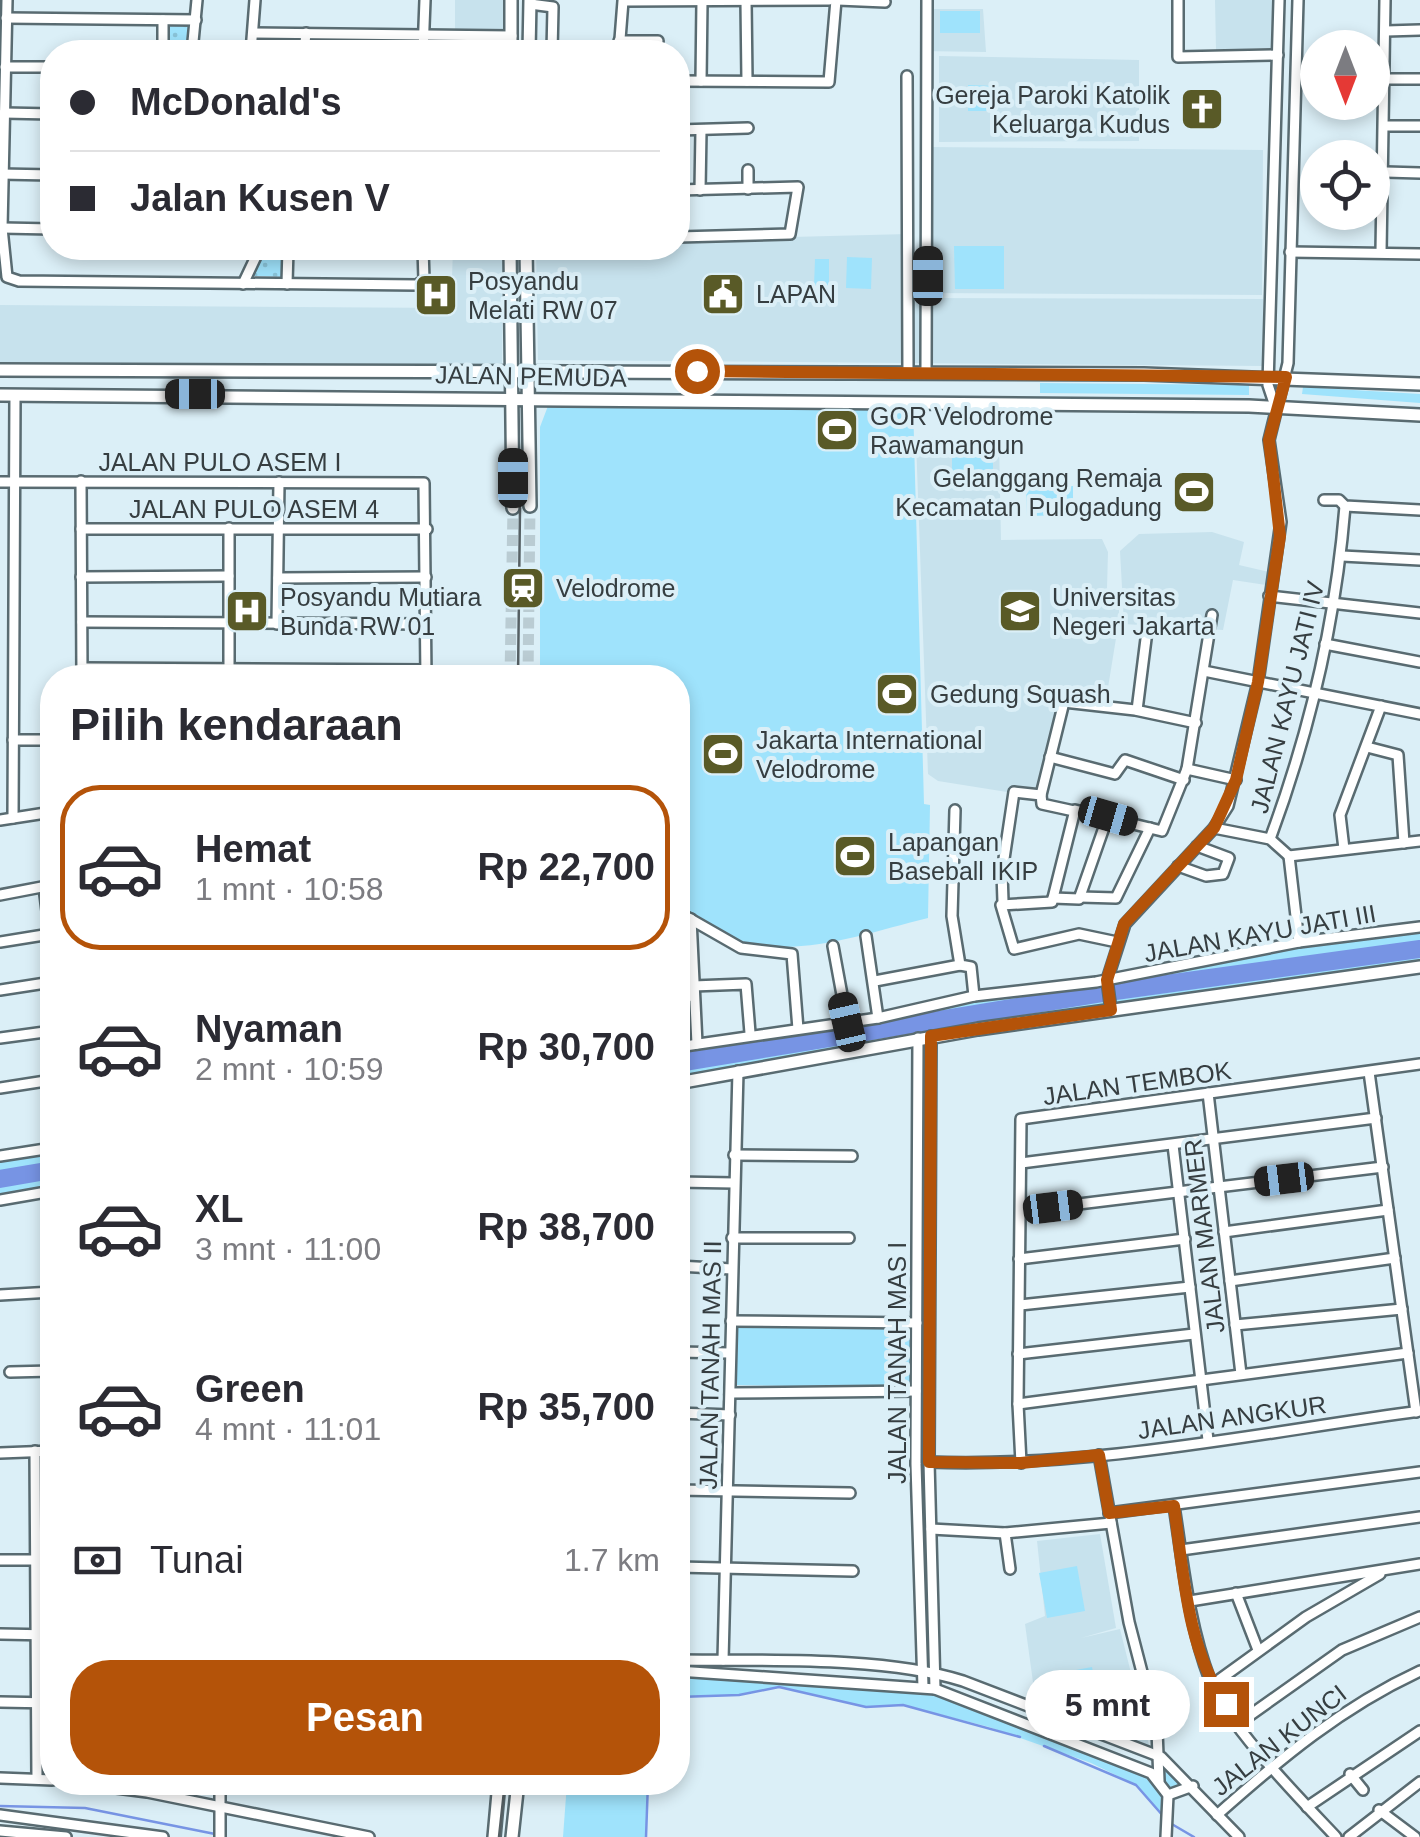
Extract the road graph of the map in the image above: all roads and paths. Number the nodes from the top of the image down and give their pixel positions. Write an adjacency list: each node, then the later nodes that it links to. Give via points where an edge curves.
1 (7, 0): 17 (street)
2 (197, 0): 19 (street)
3 (254, 0): 23 (street)
4 (425, 0): 25 (street)
5 (511, 0): 26 (main road)
6 (746, 0): 7 (street); 14 (street); 45 (street)
7 (829, 0)
8 (837, 0): 16 (street); 45 (street, via 829,82)
9 (928, 0): 56 (street)
10 (1178, 0): 36 (street, via 1178,58)
11 (1279, 0): 36 (street)
12 (1298, 0): 46 (street)
13 (1385, 0): 20 (street)
14 (702, 1): 35 (street, via 624,0); 43 (street)
15 (530, 2): 33 (main road); 34 (street, via 553,7)
16 (885, 2)
17 (6, 18): 18 (street); 37 (street)
18 (163, 20): 19 (street); 27 (street)
19 (196, 20): 28 (street)
20 (1386, 30)
21 (1390, 30): 22 (street)
22 (1420, 30)
23 (254, 33): 24 (street); 29 (street)
24 (306, 33): 25 (street); 30 (street)
25 (424, 36): 26 (street); 31 (street)
26 (512, 36): 32 (main road)
27 (164, 40)
28 (194, 40)
29 (253, 40)
30 (305, 40)
31 (424, 40)
32 (512, 40)
33 (530, 40)
34 (552, 40)
35 (620, 40)
36 (1278, 56): 44 (street)
37 (5, 67): 38 (street); 47 (street)
38 (40, 67)
39 (907, 76): 57 (street)
40 (1390, 78): 41 (street)
41 (1420, 79)
42 (690, 81): 43 (street)
43 (701, 81): 45 (street)
44 (1280, 81): 46 (street); 63 (street)
45 (747, 82)
46 (1297, 82): 64 (street)
47 (4, 113): 48 (street); 61 (street)
48 (40, 114)
49 (1386, 120): 50 (street)
50 (1386, 126): 51 (street); 55 (street)
51 (1420, 126)
52 (748, 128): 54 (street)
53 (690, 130): 54 (street)
54 (701, 130): 67 (street)
55 (1386, 140)
56 (927, 141): 57 (street); 83 (street)
57 (909, 143): 82 (street)
58 (748, 170): 65 (street)
59 (1390, 172): 60 (street)
60 (1420, 173)
61 (2, 174): 62 (street); 68 (street)
62 (40, 175)
63 (1276, 185): 64 (street); 90 (street)
64 (1291, 185): 72 (street)
65 (748, 189): 67 (street); 71 (street, via 798,188 790,234)
66 (690, 190): 67 (street)
67 (700, 190)
68 (2, 228): 69 (street); 80 (street, via 4,273 19,281)
69 (40, 229)
70 (1382, 230): 73 (street)
71 (690, 236)
72 (1290, 252): 73 (street); 91 (street)
73 (1381, 252): 74 (street)
74 (1420, 254)
75 (254, 260): 80 (street)
76 (288, 260): 81 (street)
77 (422, 260): 81 (street, via 420,284)
78 (510, 260): 86 (main road)
79 (526, 260): 87 (main road)
80 (243, 284): 81 (street)
81 (287, 284)
82 (911, 344): 83 (street); 88 (street)
83 (927, 344): 89 (street)
84 (231, 368): 85 (main road, JALAN PEMUDA); 86 (main road, JALAN PEMUDA); 93 (main road)
85 (0, 370)
86 (508, 370): 87 (main road, JALAN PEMUDA); 96 (main road)
87 (527, 370): 88 (main road, JALAN PEMUDA); 97 (main road)
88 (908, 373): 89 (main road, JALAN PEMUDA)
89 (926, 373): 90 (main road, JALAN PEMUDA)
90 (1268, 376): 91 (main road, JALAN PEMUDA); 98 (street)
91 (1286, 377): 92 (main road, JALAN PEMUDA); 98 (street)
92 (1420, 384)
93 (231, 394): 95 (main road, JALAN PEMUDA); 96 (main road, JALAN PEMUDA)
94 (0, 395): 95 (main road, JALAN PEMUDA)
95 (15, 396): 102 (street)
96 (512, 397): 97 (main road, JALAN PEMUDA); 107 (main road)
97 (529, 397): 98 (main road, JALAN PEMUDA); 105 (main road)
98 (1275, 406): 99 (main road, JALAN PEMUDA); 119 (street, via 1269,440 1281,522)
99 (1420, 415)
100 (81, 481): 102 (street, JALAN PULO ASEM I); 103 (street, JALAN PULO ASEM I); 111 (street)
101 (0, 482): 102 (street, JALAN PULO ASEM I)
102 (13, 482): 135 (street)
103 (279, 482): 109 (street); 112 (street, JALAN PULO ASEM I, via 427,485)
104 (1324, 500): 106 (street)
105 (530, 506)
106 (1345, 506): 108 (street); 113 (street, JALAN KAYU JATI IV)
107 (513, 508)
108 (1420, 510)
109 (278, 527): 110 (street, JALAN PULO ASEM 4); 112 (street, JALAN PULO ASEM 4); 118 (street)
110 (229, 528): 111 (street, JALAN PULO ASEM 4); 115 (street)
111 (80, 529): 116 (street)
112 (427, 529): 117 (street)
113 (1342, 556): 114 (street); 120 (street, JALAN KAYU JATI IV)
114 (1420, 560)
115 (229, 576): 116 (street); 124 (street)
116 (81, 577): 123 (street)
117 (426, 577): 118 (street); 126 (street)
118 (278, 578): 125 (street)
119 (1269, 596): 120 (street); 136 (street)
120 (1335, 606): 121 (street); 128 (street, JALAN KAYU JATI IV)
121 (1420, 614)
122 (1212, 615): 133 (street)
123 (82, 622): 124 (street); 130 (street)
124 (229, 624): 125 (street); 131 (street)
125 (278, 624): 126 (street)
126 (426, 624): 132 (street)
127 (1147, 631): 139 (street)
128 (1325, 644): 129 (street); 137 (street, JALAN KAYU JATI IV)
129 (1420, 662)
130 (83, 665)
131 (229, 665)
132 (426, 665)
133 (1204, 671): 136 (street); 141 (street)
134 (0, 674): 135 (street)
135 (13, 674): 142 (street)
136 (1258, 682): 137 (street); 148 (street)
137 (1315, 690): 138 (street); 158 (street, JALAN KAYU JATI IV)
138 (1381, 706): 140 (street); 144 (street)
139 (1138, 710): 141 (street); 145 (street, via 1064,702)
140 (1420, 714)
141 (1196, 723): 146 (street)
142 (13, 740): 143 (street); 154 (street)
143 (40, 740)
144 (1367, 747): 160 (street, via 1398,755); 162 (street, via 1340,815)
145 (1050, 758): 147 (street, via 1115,774 1125,760); 149 (street)
146 (1187, 768): 147 (street); 148 (street)
147 (1184, 780): 156 (street, via 1164,828)
148 (1236, 780): 157 (street)
149 (1041, 795): 151 (street, via 1042,804); 169 (street, via 1014,792)
150 (955, 810): 179 (street, via 952,916)
151 (1074, 811): 153 (street); 167 (street)
152 (40, 814): 154 (street)
153 (1108, 816): 156 (street); 168 (street)
154 (13, 818): 155 (street)
155 (0, 820)
156 (1150, 828): 168 (street, via 1116,898)
157 (1214, 828): 158 (street, JALAN KAYU JATI IV); 161 (street)
158 (1270, 838): 163 (street, JALAN KAYU JATI IV)
159 (1420, 840): 160 (street)
160 (1404, 843): 162 (street)
161 (1197, 846): 164 (street); 164 (street, via 1229,858 1223,874 1200,875)
162 (1344, 850): 163 (street)
163 (1289, 856): 176 (street)
164 (1178, 866): 175 (street, via 1134,911)
165 (40, 888): 166 (street)
166 (0, 895)
167 (1054, 898): 168 (street); 169 (street)
168 (1080, 898)
169 (1004, 902): 175 (street, via 1014,949 1078,934)
170 (691, 920): 178 (street); 191 (street, via 741,948 792,954)
171 (1420, 927): 176 (street, JALAN KAYU JATI III)
172 (40, 936): 174 (street)
173 (866, 936): 182 (street)
174 (0, 942)
175 (1117, 942): 181 (street)
176 (1299, 942): 181 (street, JALAN KAYU JATI III)
177 (833, 946): 190 (street)
178 (692, 950): 185 (street)
179 (960, 965): 182 (street); 187 (street, via 972,969)
180 (1420, 967): 188 (main road)
181 (1107, 981): 187 (street, JALAN KAYU JATI III); 188 (street)
182 (875, 982): 189 (street)
183 (40, 984): 184 (street)
184 (0, 990)
185 (694, 991): 186 (street); 193 (street, via 746,984); 196 (street)
186 (690, 993)
187 (974, 996): 189 (street, JALAN KAYU JATI III)
188 (1111, 1007): 195 (main road)
189 (878, 1018): 190 (street, JALAN KAYU JATI III)
190 (847, 1022): 191 (street, JALAN KAYU JATI III)
191 (798, 1029): 193 (street, JALAN KAYU JATI III)
192 (40, 1032): 194 (street)
193 (750, 1034): 196 (street, JALAN KAYU JATI III)
194 (0, 1038)
195 (925, 1038): 199 (main road); 237 (street, JALAN TANAH MAS I); 259 (street, JALAN TANAH MAS I)
196 (697, 1044): 197 (street, JALAN KAYU JATI III)
197 (690, 1045)
198 (1420, 1064): 200 (street, JALAN TEMBOK)
199 (738, 1071): 201 (main road); 209 (street, JALAN TANAH MAS II)
200 (1370, 1072): 204 (street, JALAN TEMBOK); 205 (street)
201 (690, 1081)
202 (40, 1082): 203 (street)
203 (0, 1088)
204 (1208, 1093): 206 (street, JALAN MARMER); 212 (street, JALAN TEMBOK, via 1022,1118)
205 (1376, 1118): 206 (street); 213 (street)
206 (1213, 1140): 207 (street); 216 (street, JALAN MARMER)
207 (1173, 1146): 212 (street); 217 (street)
208 (40, 1150): 210 (street)
209 (734, 1155): 211 (street); 215 (street, JALAN TANAH MAS II)
210 (0, 1156)
211 (852, 1156)
212 (1021, 1164): 221 (street, JALAN TEMBOK)
213 (1382, 1167): 216 (street); 220 (street)
214 (690, 1182): 215 (street)
215 (734, 1182): 223 (street, JALAN TANAH MAS II)
216 (1218, 1187): 217 (street); 222 (street, JALAN MARMER)
217 (1181, 1191): 221 (street); 225 (street)
218 (40, 1193): 219 (street)
219 (0, 1200)
220 (1388, 1210): 222 (street); 226 (street)
221 (1021, 1212): 227 (street, JALAN TEMBOK)
222 (1224, 1232): 230 (street, JALAN MARMER)
223 (732, 1238): 224 (street); 229 (street, JALAN TANAH MAS II)
224 (849, 1238)
225 (1185, 1239): 227 (street); 231 (street)
226 (1395, 1258): 230 (street); 235 (street)
227 (1019, 1259): 234 (street, JALAN TEMBOK)
228 (690, 1267): 229 (street)
229 (732, 1269): 236 (street, JALAN TANAH MAS II)
230 (1230, 1281): 238 (street, JALAN MARMER)
231 (1190, 1287): 234 (street); 239 (street)
232 (40, 1293): 233 (street)
233 (0, 1295)
234 (1020, 1305): 243 (street, JALAN TEMBOK)
235 (1402, 1308): 238 (street); 242 (street)
236 (731, 1321): 237 (street); 241 (street, JALAN TANAH MAS II)
237 (916, 1323): 248 (street, JALAN TANAH MAS I)
238 (1235, 1325): 246 (street, JALAN MARMER)
239 (1194, 1334): 243 (street); 247 (street)
240 (690, 1352): 241 (street)
241 (730, 1353): 249 (street, JALAN TANAH MAS II)
242 (1408, 1353): 246 (street); 251 (street)
243 (1018, 1354): 250 (street, JALAN TEMBOK)
244 (40, 1371): 245 (street)
245 (10, 1372)
246 (1241, 1374): 247 (street)
247 (1200, 1380): 250 (street); 254 (street)
248 (916, 1392): 249 (street); 291 (street, JALAN TANAH MAS I)
249 (731, 1393): 253 (street, JALAN TANAH MAS II)
250 (1018, 1404): 260 (street, JALAN TEMBOK)
251 (1418, 1412): 254 (street, JALAN ANGKUR)
252 (690, 1413): 253 (street)
253 (730, 1414): 263 (street, JALAN TANAH MAS II)
254 (1208, 1440): 258 (street, JALAN ANGKUR)
255 (35, 1451): 256 (street); 257 (street); 272 (street)
256 (40, 1451)
257 (0, 1453)
258 (1099, 1455): 260 (street, JALAN ANGKUR); 267 (street)
259 (929, 1462): 260 (street, JALAN ANGKUR); 268 (street, JALAN TANAH MAS I)
260 (1021, 1463)
261 (1420, 1472): 265 (street)
262 (690, 1490): 263 (street)
263 (726, 1491): 264 (street); 276 (street, JALAN TANAH MAS II)
264 (850, 1493)
265 (1174, 1506): 267 (street); 270 (street)
266 (1420, 1517): 270 (street)
267 (1110, 1518): 269 (street); 301 (street)
268 (931, 1529): 269 (street); 292 (street, JALAN TANAH MAS I)
269 (1005, 1533): 277 (street)
270 (1180, 1550): 281 (street)
271 (0, 1560): 272 (street)
272 (33, 1560): 273 (street); 284 (street)
273 (40, 1560)
274 (1420, 1564): 278 (street)
275 (690, 1568): 276 (street)
276 (725, 1569): 279 (street); 288 (street, JALAN TANAH MAS II)
277 (1010, 1570)
278 (1386, 1570): 280 (street); 286 (street)
279 (853, 1571)
280 (1236, 1593): 281 (street); 286 (street)
281 (1190, 1601): 293 (street)
282 (1420, 1616): 299 (street, via 1342,1650)
283 (0, 1634): 284 (street)
284 (33, 1635): 285 (street); 297 (street)
285 (40, 1635)
286 (1258, 1650): 293 (street)
287 (690, 1660): 288 (street)
288 (723, 1660): 291 (street)
289 (1420, 1671): 302 (street, JALAN KUNCI, via 1351,1706)
290 (690, 1672): 294 (street)
291 (924, 1672): 292 (street); 294 (street, JALAN TANAH MAS I)
292 (937, 1673): 295 (street, JALAN TANAH MAS I); 301 (street)
293 (1212, 1685): 299 (street)
294 (923, 1687): 295 (street)
295 (935, 1690): 307 (street, via 1140,1766)
296 (0, 1702): 297 (street)
297 (34, 1702): 298 (street); 305 (street)
298 (40, 1702)
299 (1239, 1723): 302 (street)
300 (1420, 1731): 303 (street)
301 (1161, 1756): 307 (street); 309 (street)
302 (1272, 1767): 316 (street); 321 (street, JALAN KUNCI)
303 (1350, 1774): 310 (street); 316 (street)
304 (0, 1778): 305 (street)
305 (37, 1778): 306 (street)
306 (40, 1778)
307 (1159, 1781): 315 (street)
308 (1420, 1782): 317 (street)
309 (1193, 1786): 315 (street); 321 (street)
310 (1363, 1790)
311 (157, 1795): 318 (street)
312 (220, 1795): 318 (street)
313 (499, 1795): 328 (main road)
314 (517, 1795): 329 (main road)
315 (1168, 1797): 330 (street)
316 (1307, 1807): 332 (street)
317 (1379, 1810): 333 (street); 334 (street)
318 (219, 1813): 326 (street); 327 (street)
319 (0, 1815): 320 (street)
320 (20, 1815): 323 (street); 325 (street)
321 (1217, 1815): 331 (street)
322 (0, 1831): 323 (street)
323 (19, 1834): 324 (street)
324 (66, 1837)
325 (163, 1837)
326 (220, 1837)
327 (369, 1837)
328 (494, 1837)
329 (512, 1837)
330 (1166, 1837)
331 (1239, 1837)
332 (1336, 1837)
333 (1349, 1837)
334 (1415, 1837)

